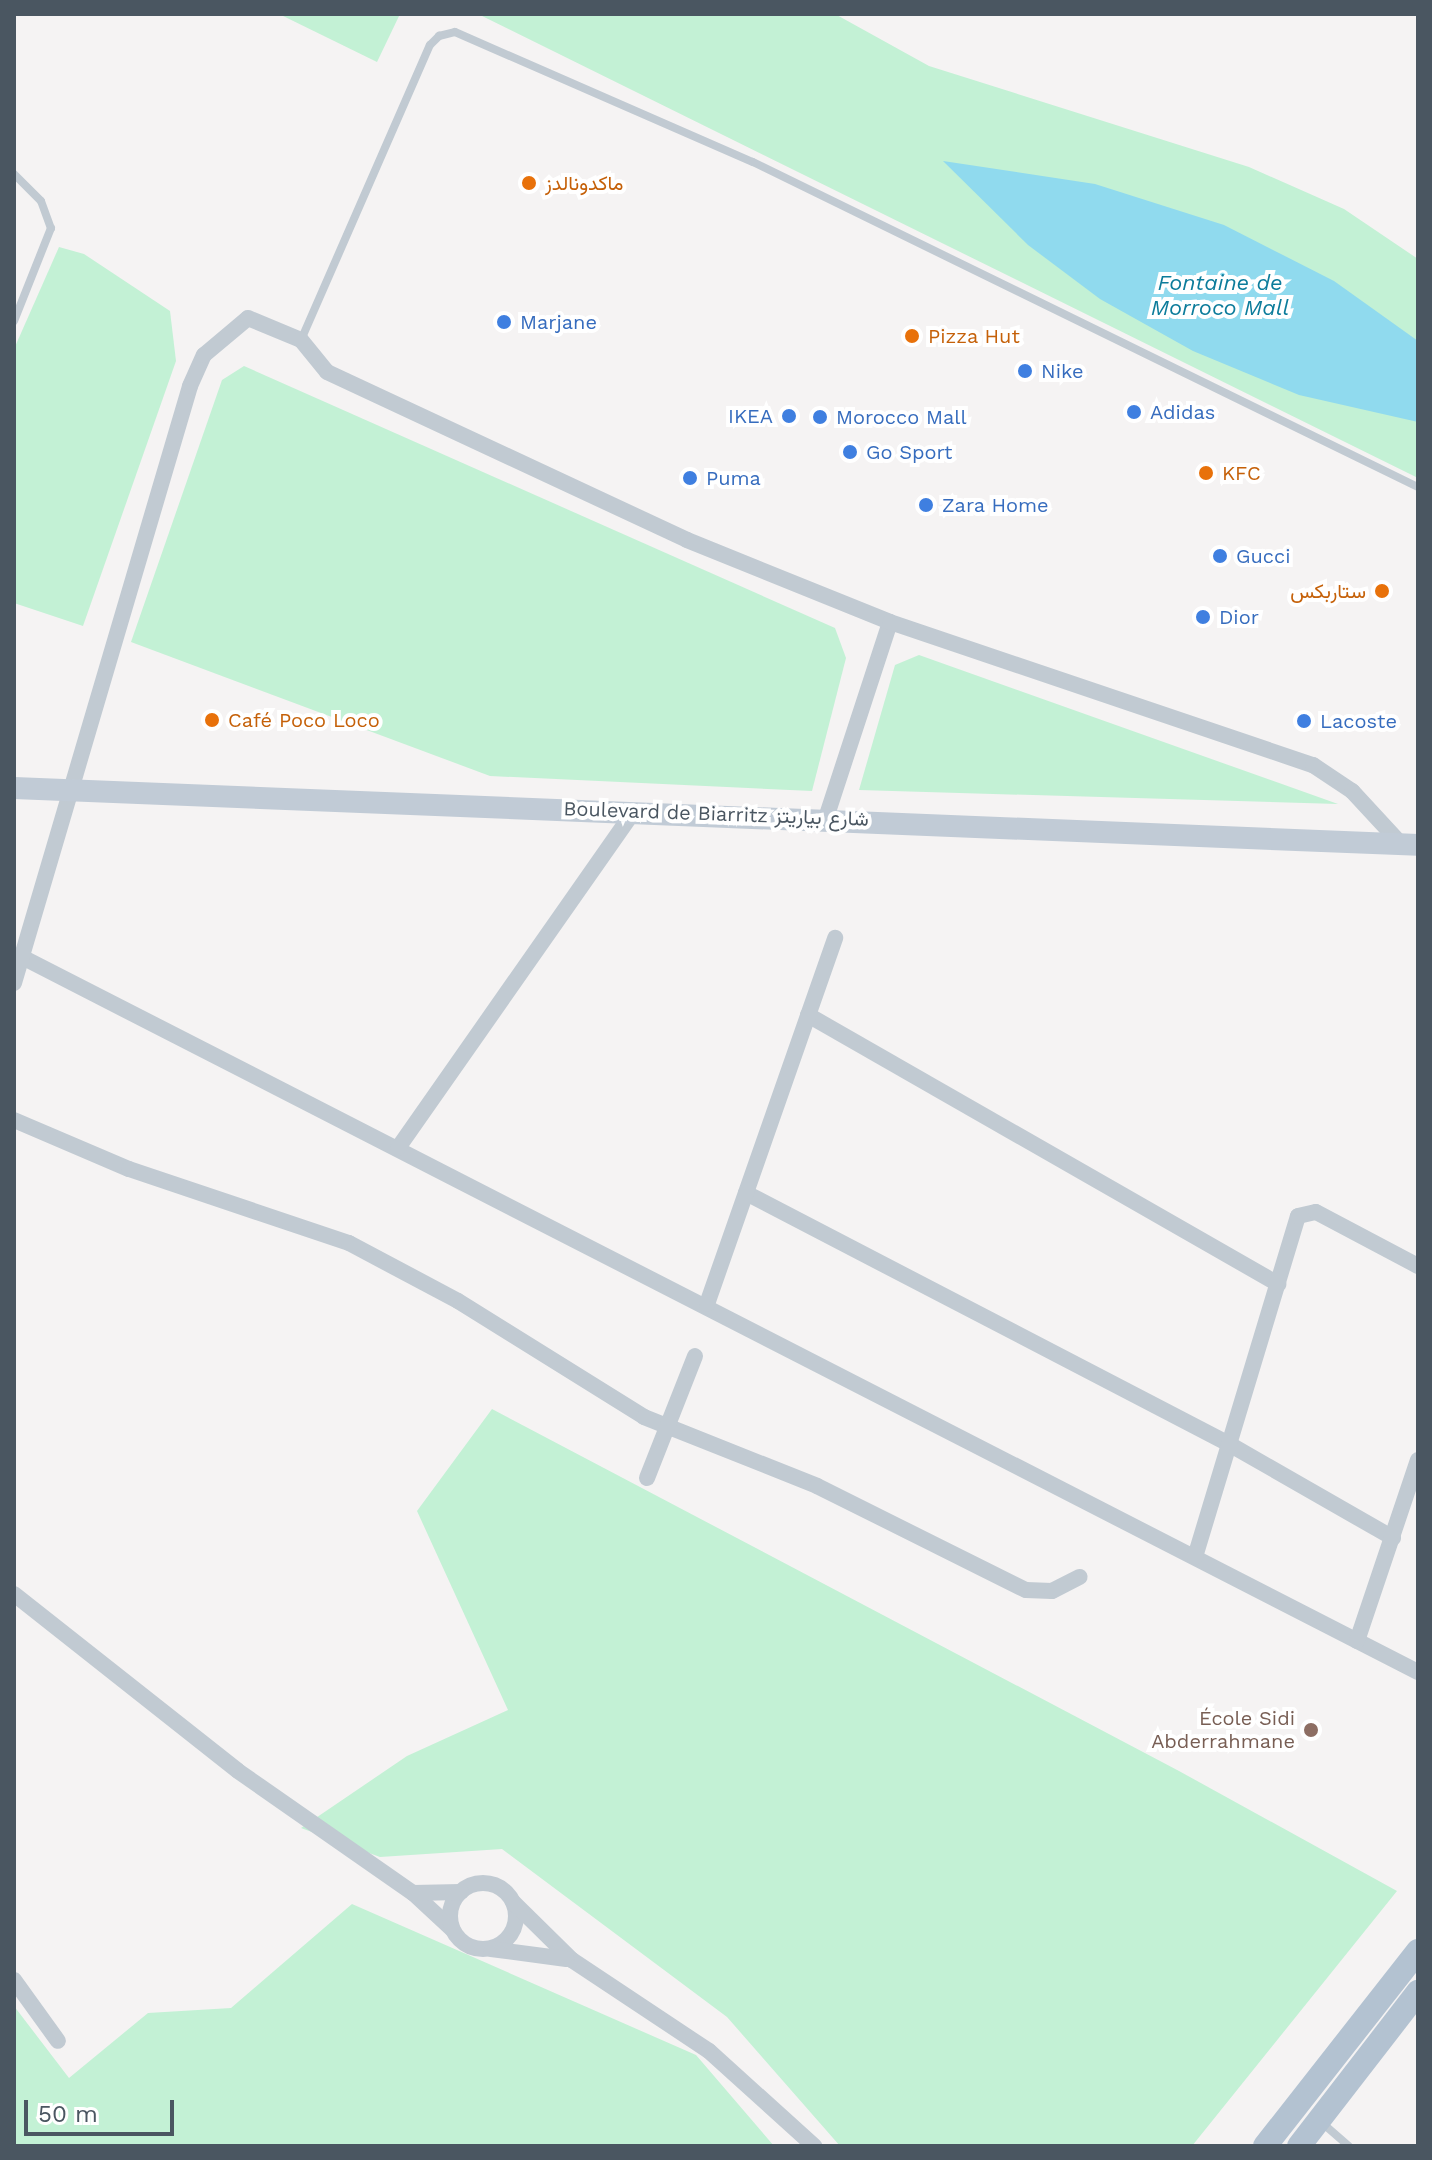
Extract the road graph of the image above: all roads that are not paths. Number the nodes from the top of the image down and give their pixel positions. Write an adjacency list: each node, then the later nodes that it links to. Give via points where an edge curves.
1 (14, 174): 2 (lane, via 41,201 51,228)
2 (14, 321)
3 (301, 340): 4 (lane, via 430,45 455,32 753,162); 5 (street, via 327,372 527,469); 7 (street, via 248,318 204,355 196,370)
4 (1418, 487)
5 (890, 622): 9 (street); 10 (street, via 1313,765 1352,791)
6 (14, 788): 7 (street, Boulevard de Biarritz شارع بياريتز)
7 (72, 790): 8 (street, Boulevard de Biarritz شارع بياريتز); 12 (street)
8 (634, 811): 9 (street, Boulevard de Biarritz شارع بياريتز); 16 (street)
9 (826, 818): 10 (street, Boulevard de Biarritz شارع بياريتز)
10 (1409, 844)
11 (835, 938): 14 (street)
12 (22, 957): 13 (street); 16 (street)
13 (14, 983)
14 (808, 1015): 17 (street); 19 (street)
15 (14, 1120): 22 (street, via 129,1169 349,1243 458,1301 626,1408)
16 (398, 1148): 20 (street)
17 (746, 1193): 20 (street); 23 (street)
18 (1418, 1266): 19 (street, via 1309,1210 1298,1216)
19 (1278, 1284): 23 (street)
20 (707, 1304): 27 (street)
21 (695, 1356): 22 (street)
22 (668, 1425): 25 (street); 28 (street, via 817,1486 1026,1590 1052,1591)
23 (1229, 1444): 26 (street); 27 (street)
24 (1418, 1460): 26 (street)
25 (647, 1478)
26 (1393, 1538): 30 (street)
27 (1195, 1557): 30 (street)
28 (1080, 1577)
29 (14, 1594): 33 (street, via 238,1771)
30 (1357, 1641): 31 (street)
31 (1418, 1672)
32 (461, 1892): 33 (street); 34 (street, via 489,1884); 35 (street, via 451,1910)
33 (413, 1893): 35 (street)
34 (513, 1902): 36 (street, via 512,1932); 38 (street)
35 (453, 1930): 36 (street, via 467,1945)
36 (487, 1949): 38 (street)
37 (1418, 1951): 44 (main road)
38 (572, 1960): 43 (street, via 709,2051)
39 (14, 1980): 41 (street)
40 (1418, 1992): 42 (main road)
41 (58, 2041)
42 (1320, 2120): 45 (main road); 46 (lane)
43 (814, 2146)
44 (1265, 2146)
45 (1299, 2146)
46 (1349, 2146)

